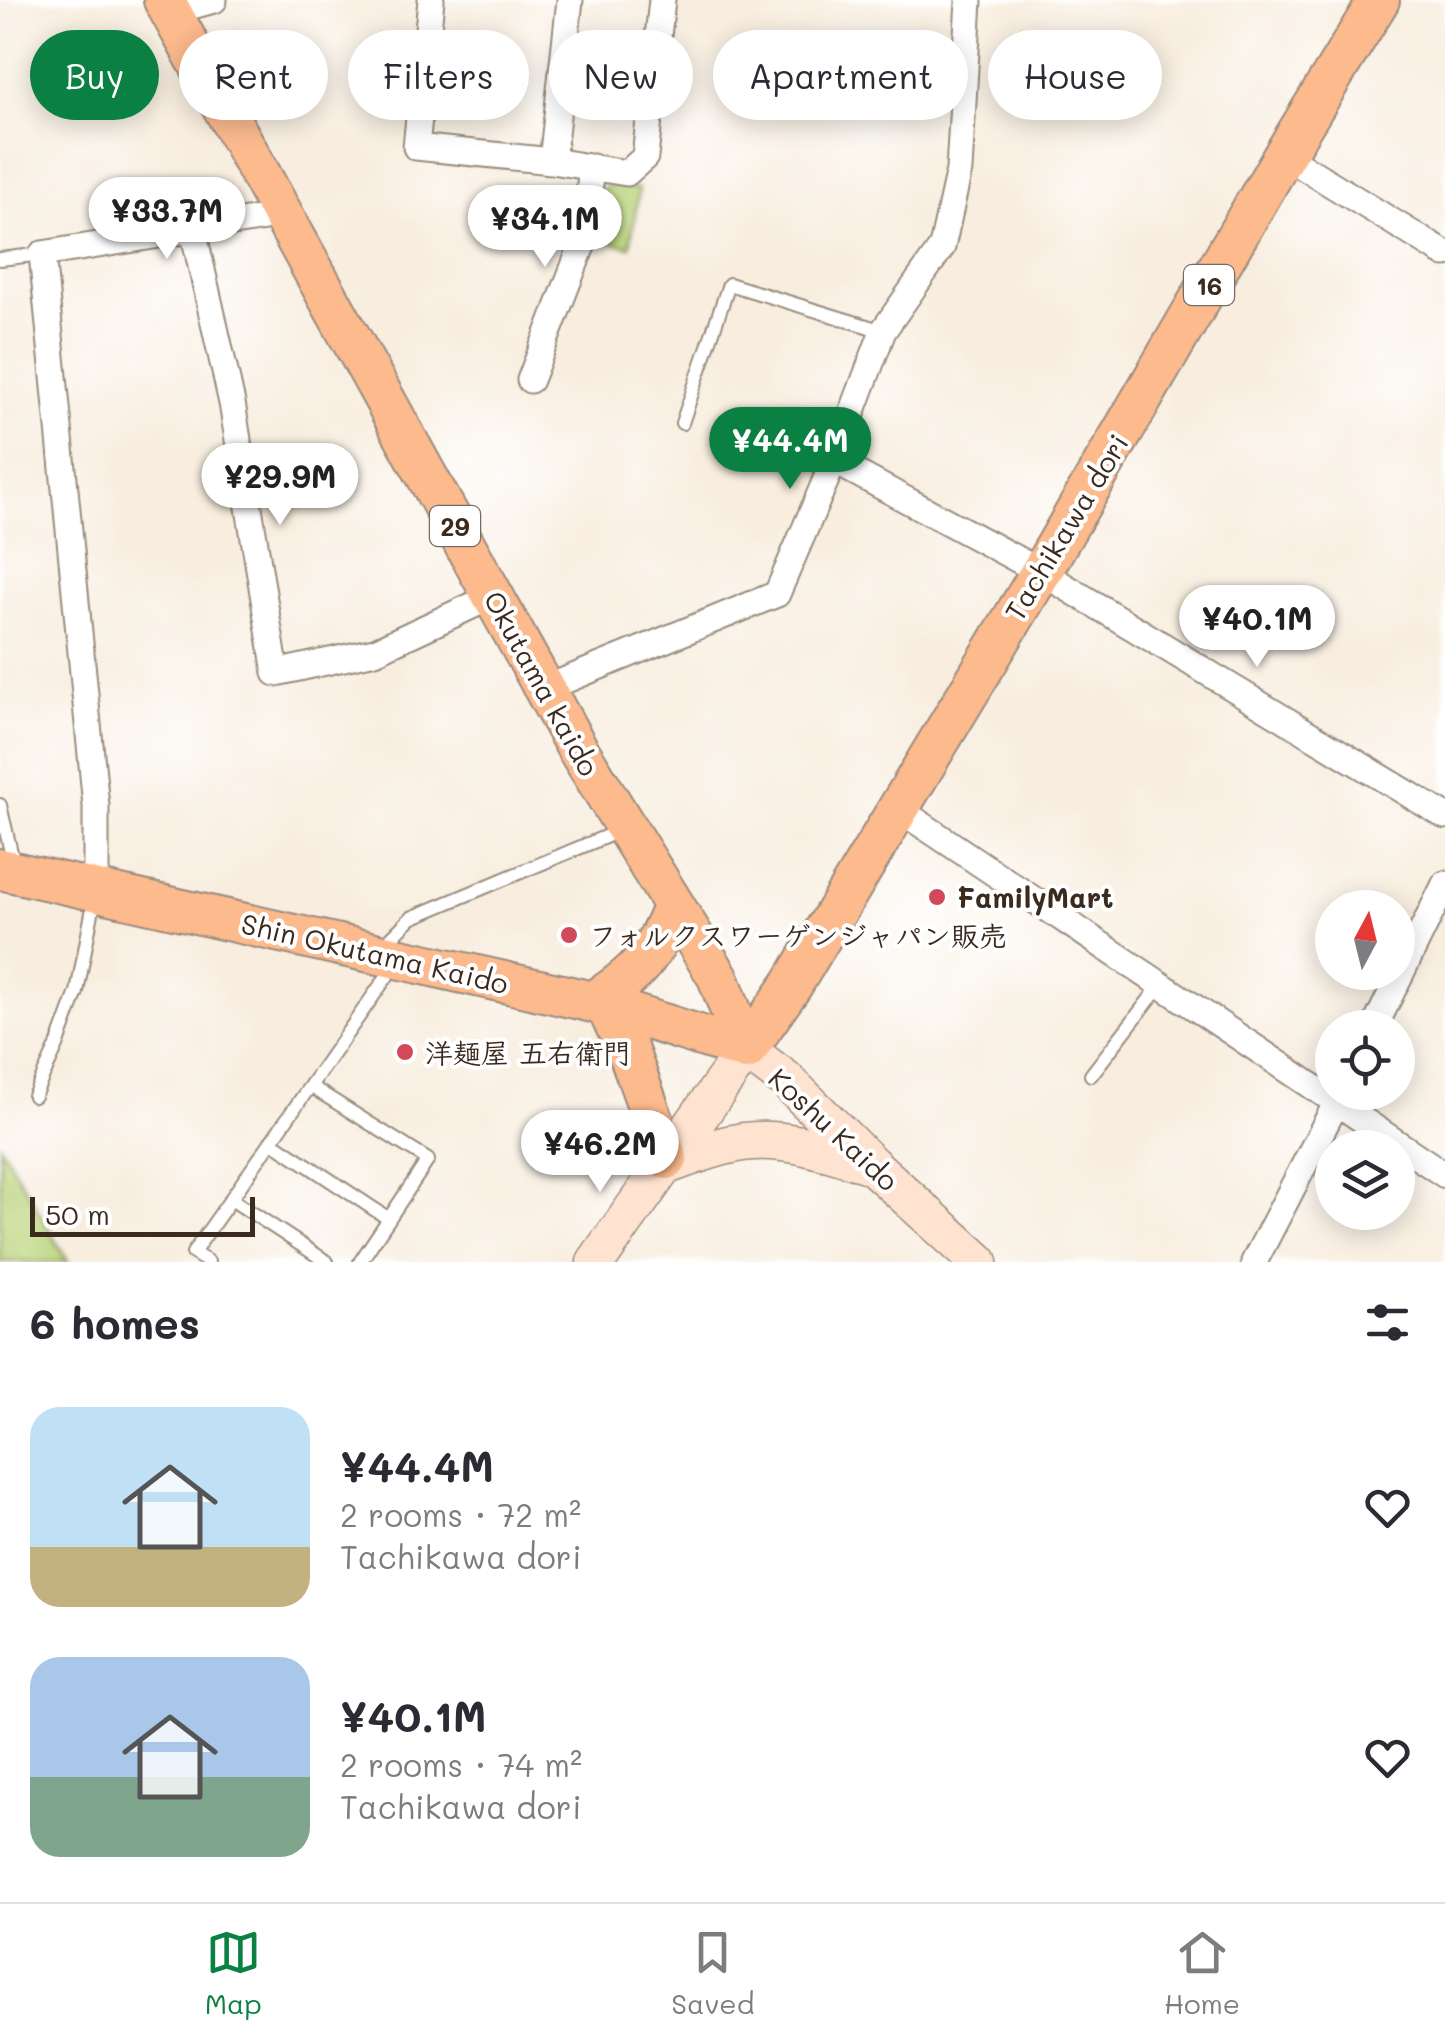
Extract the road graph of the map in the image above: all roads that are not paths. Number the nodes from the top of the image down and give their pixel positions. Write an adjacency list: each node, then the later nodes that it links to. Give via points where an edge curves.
1 (214, 0): 7 (street)
2 (431, 0): 9 (street, via 416,146)
3 (570, 0): 9 (street)
4 (662, 0): 10 (street, via 645,157 627,174)
5 (969, 0): 16 (street, via 959,170 942,247)
6 (1380, 0): 8 (main road, Tachikawa dori / 16)
7 (167, 6): 11 (main road, Okutama kaido / 29)
8 (1284, 155): 14 (street); 20 (main road, Tachikawa dori / 16)
9 (552, 161): 10 (street)
10 (592, 167): 17 (street, via 583,242)
11 (283, 215): 12 (street); 21 (main road, Okutama kaido / 29)
12 (192, 230): 13 (street); 21 (street, via 232,402 276,673 375,652)
13 (42, 254): 15 (lane); 29 (street, via 96,806)
14 (1445, 254)
15 (0, 259)
16 (883, 331): 18 (lane, via 729,284); 19 (street)
17 (530, 380)
18 (682, 423)
19 (834, 460): 20 (street); 22 (street, via 776,594)
20 (1041, 572): 24 (main road, Tachikawa dori / 16); 25 (street)
21 (493, 596): 22 (main road, Okutama kaido / 29)
22 (544, 689): 26 (main road, Okutama kaido / 29)
23 (0, 805): 27 (lane)
24 (897, 808): 32 (street); 35 (main road, Tachikawa dori / 16)
25 (1445, 816)
26 (626, 828): 30 (main road, Okutama kaido / 29); 31 (lane, via 412,918)
27 (8, 870): 29 (main road, Shin Okutama Kaido)
28 (1445, 884): 34 (street)
29 (96, 889): 31 (main road, Shin Okutama Kaido); 39 (lane, via 76,992)
30 (673, 906): 33 (main road, via 660,940); 35 (main road, Okutama kaido / 29, via 718,977)
31 (388, 956): 33 (main road, Shin Okutama Kaido); 38 (lane)
32 (1159, 987): 36 (lane); 37 (street)
33 (600, 1004): 35 (main road, Shin Okutama Kaido); 43 (main road, via 627,1048)
34 (1383, 1010)
35 (746, 1050): 43 (main road, Koshu Kaido); 44 (main road, Koshu Kaido)
36 (1091, 1075)
37 (1315, 1083)
38 (310, 1086): 42 (lane); 47 (lane, via 428,1160)
39 (34, 1096)
40 (1333, 1110): 53 (street)
41 (1355, 1110): 45 (street)
42 (271, 1141): 46 (lane); 47 (lane)
43 (664, 1163): 44 (main road, via 744,1142 776,1141); 51 (main road, Koshu Kaido)
44 (872, 1165): 52 (main road, Koshu Kaido)
45 (1445, 1176)
46 (231, 1199): 48 (lane, via 193,1252); 49 (lane)
47 (389, 1219): 50 (lane)
48 (208, 1262)
49 (327, 1262)
50 (360, 1262)
51 (596, 1262)
52 (979, 1262)
53 (1254, 1262)

